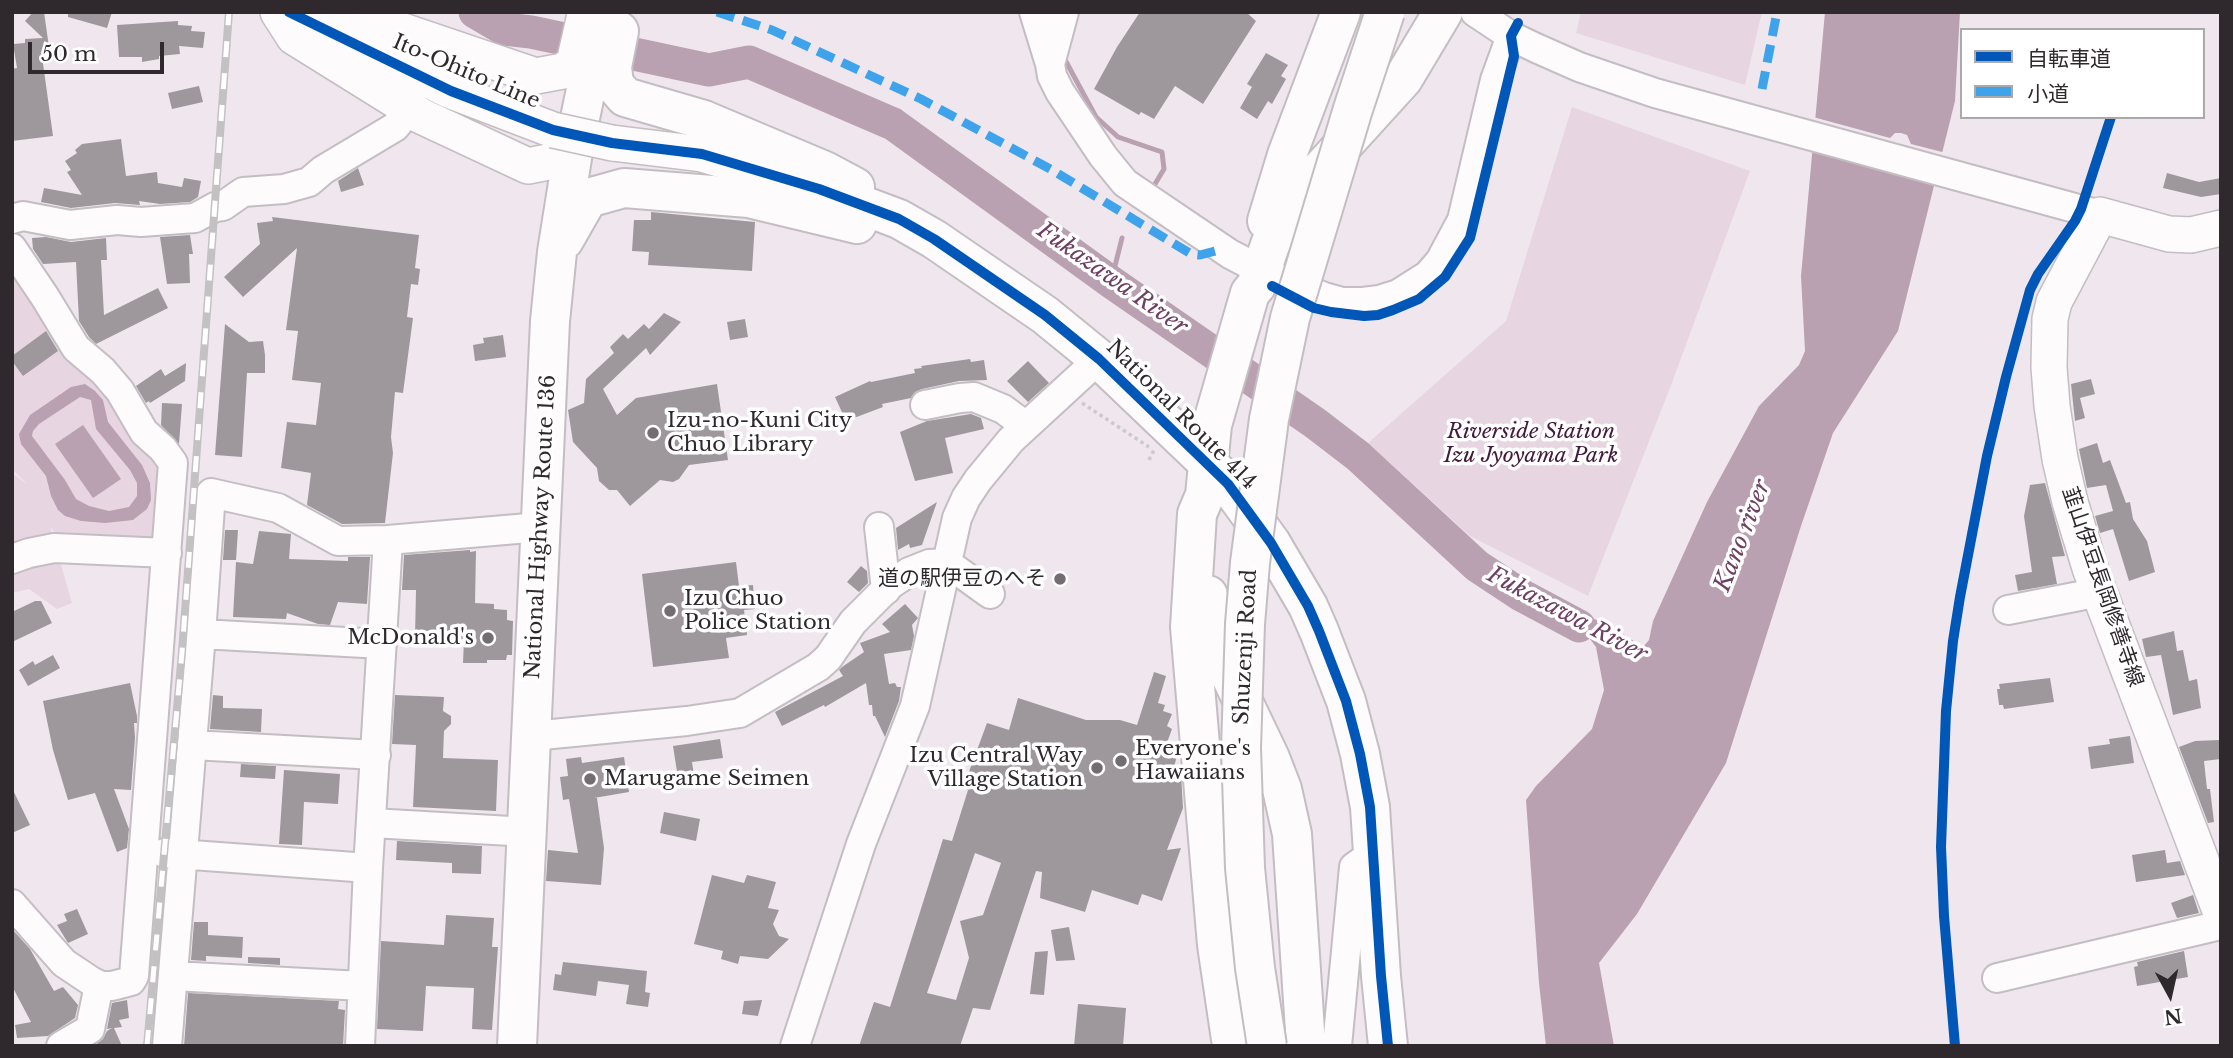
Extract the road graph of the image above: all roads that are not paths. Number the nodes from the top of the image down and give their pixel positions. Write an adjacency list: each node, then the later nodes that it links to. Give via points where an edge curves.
1 (278, 12): 17 (main road, via 294,37)
2 (289, 12): 18 (main road, Ito-Ohito Line, via 451,90)
3 (347, 12): 16 (main road)
4 (585, 12): 15 (main road)
5 (601, 12): 15 (highway, National Highway Route 136)
6 (623, 12): 15 (highway)
7 (1034, 12): 14 (street)
8 (1341, 12): 29 (highway, via 1287,155)
9 (1385, 12): 69 (highway, Shuzenji Road, bridge, via 1290,318 1269,419 1250,563 1241,748 1245,868)
10 (1443, 12): 29 (highway, via 1403,79 1304,188)
11 (1475, 12): 13 (street)
12 (1063, 15): 14 (street)
13 (1522, 30): 22 (street, via 1579,67 1655,93); 29 (street, via 1495,80 1462,220 1427,275 1398,294 1363,302 1342,302)
14 (1052, 57): 29 (street, via 1052,76 1060,92 1125,183 1230,254)
15 (592, 64): 16 (main road); 18 (highway, National Highway Route 136); 24 (highway, via 625,97 704,120 825,171 871,196)
16 (536, 76): 18 (main road, via 561,94)
17 (410, 109): 19 (main road); 23 (street, via 395,127 309,182 243,192 195,218 70,225 23,216)
18 (569, 133): 19 (main road, via 548,162); 20 (highway, via 601,175); 21 (main road, Ito-Ohito Line, bridge, via 702,155); 27 (highway, National Highway Route 136)
19 (528, 166): 27 (main road, via 544,177 552,194)
20 (624, 188): 27 (highway, via 588,198); 28 (highway, via 749,198 870,227)
21 (819, 189): 24 (highway, National Route 414)
22 (2084, 210): 25 (main road, via 2169,234 2191,235); 41 (main road, 韮山伊豆長岡修善寺線, via 2050,319 2049,367 2060,459)
23 (12, 219)
24 (899, 219): 28 (highway, National Route 414)
25 (2221, 228)
26 (12, 248): 37 (street, via 76,348 120,391 144,432 173,463)
27 (557, 252): 34 (highway, National Highway Route 136)
28 (970, 265): 30 (highway, National Route 414)
29 (1255, 277): 33 (highway, via 1212,425)
30 (1099, 359): 32 (street); 33 (highway, National Route 414)
31 (925, 405): 32 (street, via 981,399)
32 (1026, 426): 39 (street, via 966,498)
33 (1207, 480): 52 (highway, National Route 414, via 1234,491 1308,606 1346,701 1360,754 1370,807); 62 (highway, via 1206,577 1213,632 1274,768 1292,834); 63 (highway, via 1197,514 1190,627 1215,918)
34 (540, 527): 36 (street); 46 (highway, National Highway Route 136)
35 (879, 527): 40 (street)
36 (388, 540): 44 (street, via 338,541 278,508 211,493); 45 (street)
37 (167, 553): 38 (street, via 54,548); 51 (street)
38 (12, 559)
39 (947, 563): 40 (street, via 909,572); 42 (street); 68 (street, via 915,706 861,845)
40 (886, 590): 46 (street, via 853,622 818,667 740,713)
41 (2100, 592): 43 (street); 56 (main road, 韮山伊豆長岡修善寺線)
42 (990, 594)
43 (2008, 610)
44 (201, 634): 45 (street); 47 (street)
45 (382, 644): 48 (street)
46 (532, 736): 50 (highway, National Highway Route 136)
47 (192, 745): 48 (street); 53 (street)
48 (376, 755): 49 (street)
49 (372, 823): 50 (street); 54 (street)
50 (528, 832): 67 (highway, National Highway Route 136)
51 (144, 852): 53 (street); 60 (street, via 134,976 131,981)
52 (1372, 854): 70 (street, via 1354,867); 71 (highway, National Route 414)
53 (183, 855): 54 (street); 58 (street)
54 (368, 868): 61 (street)
55 (12, 904): 60 (street, via 64,963)
56 (2221, 913)
57 (2221, 925): 59 (street)
58 (173, 976): 61 (street); 65 (street)
59 (1997, 978)
60 (99, 985): 64 (street, via 90,1028)
61 (362, 986): 66 (street)
62 (1305, 1029)
63 (1230, 1035)
64 (61, 1046)
65 (167, 1046)
66 (360, 1046)
67 (517, 1046)
68 (795, 1046)
69 (1266, 1046)
70 (1337, 1046)
71 (1388, 1046)

